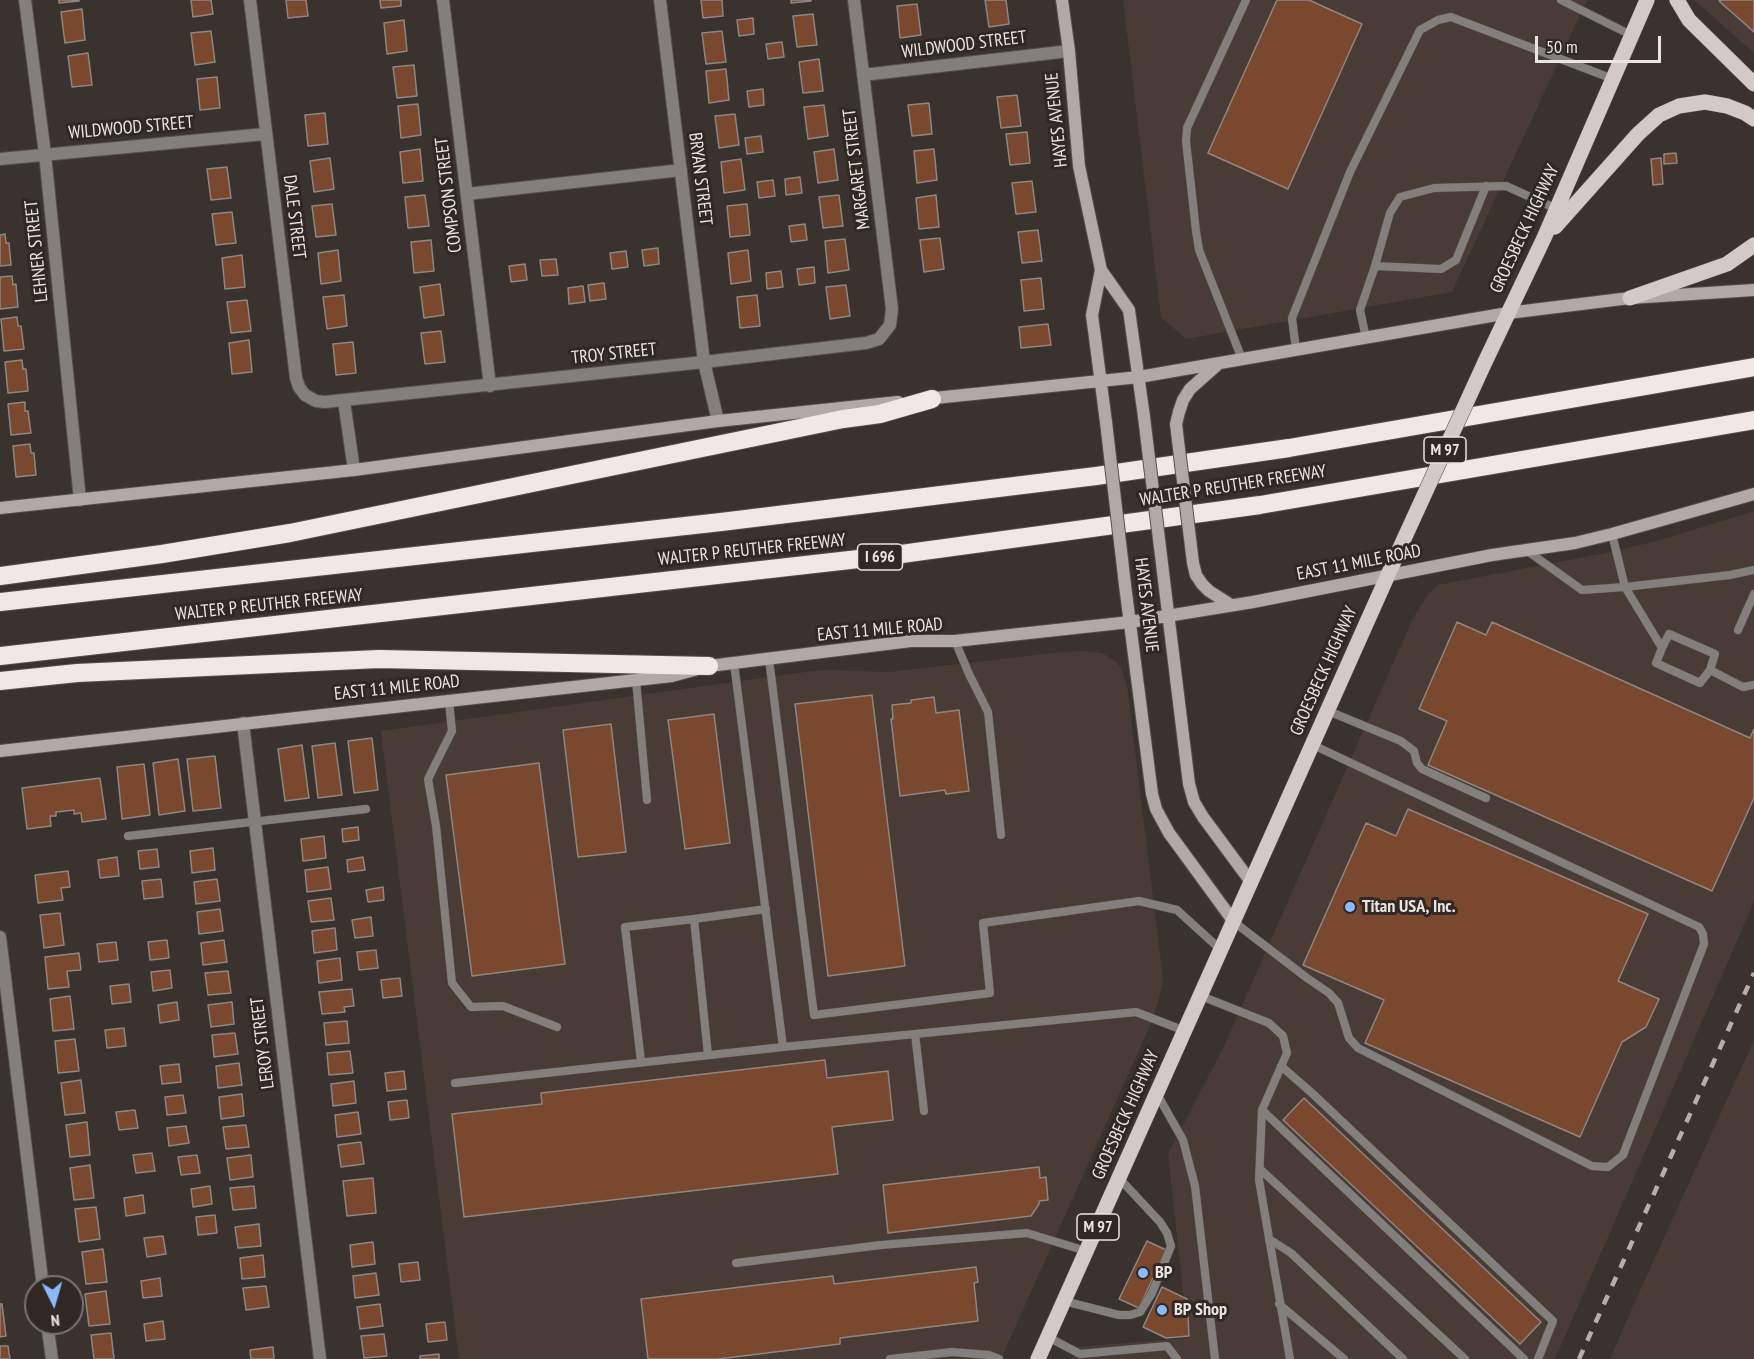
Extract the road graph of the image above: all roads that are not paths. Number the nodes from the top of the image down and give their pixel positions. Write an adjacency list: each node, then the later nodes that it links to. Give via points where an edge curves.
1 (25, 0): 18 (street, LEHNER STREET)
2 (250, 0): 17 (street, DALE STREET)
3 (443, 0): 22 (street, COMPSON STREET)
4 (660, 0): 20 (street, BRYAN STREET)
5 (854, 0): 13 (street, MARGARET STREET)
6 (1062, 0): 12 (main road, HAYES AVENUE)
7 (1246, 0): 34 (lane, via 1187,128 1186,141 1199,250)
8 (1561, 0): 11 (lane)
9 (1647, 0): 11 (main road, GROESBECK HIGHWAY / M 97)
10 (1677, 0): 15 (main road, via 1689,20)
11 (1631, 35): 14 (main road, GROESBECK HIGHWAY / M 97)
12 (1069, 51): 13 (street, WILDWOOD STREET); 27 (main road, HAYES AVENUE, via 1079,166)
13 (863, 75): 31 (street, MARGARET STREET, via 892,309)
14 (1613, 79): 23 (main road, GROESBECK HIGHWAY / M 97); 33 (lane, via 1451,17 1420,30 1350,172 1292,318)
15 (1754, 84)
16 (1754, 119): 24 (main road, via 1727,106 1705,102 1679,106 1659,115)
17 (266, 134): 18 (street, WILDWOOD STREET); 42 (street, DALE STREET, via 296,378 305,395 316,401)
18 (45, 154): 19 (street, WILDWOOD STREET); 47 (street, LEHNER STREET)
19 (0, 159)
20 (681, 170): 22 (street); 35 (street, BRYAN STREET)
21 (1486, 186): 23 (lane, via 1506,186); 26 (lane, via 1434,188 1400,197 1390,213); 26 (lane, via 1456,260 1442,269)
22 (467, 194): 40 (street, COMPSON STREET)
23 (1557, 209): 24 (main road, GROESBECK HIGHWAY / M 97)
24 (1544, 238): 30 (main road, GROESBECK HIGHWAY / M 97)
25 (1754, 245): 29 (main road, via 1727,264)
26 (1375, 266): 32 (lane, via 1360,310)
27 (1101, 270): 38 (main road, HAYES AVENUE, via 1129,310); 39 (main road, HAYES AVENUE, via 1092,315)
28 (1754, 291): 29 (main road)
29 (1630, 298): 30 (main road)
30 (1508, 313): 32 (main road); 53 (main road, GROESBECK HIGHWAY / M 97, bridge)
31 (885, 333): 35 (street, TROY STREET, via 873,342)
32 (1366, 338): 33 (main road)
33 (1296, 350): 34 (main road)
34 (1242, 359): 36 (main road)
35 (704, 362): 40 (street, TROY STREET); 44 (street, BRYAN STREET)
36 (1218, 364): 38 (main road); 57 (main road, bridge, via 1191,388 1176,424 1196,575 1209,591)
37 (1754, 367): 56 (highway, WALTER P REUTHER FREEWAY, via 1289,448 1073,480)
38 (1139, 378): 39 (main road); 58 (main road, HAYES AVENUE, bridge)
39 (1101, 382): 41 (main road); 59 (main road, HAYES AVENUE, bridge)
40 (490, 386): 42 (street, TROY STREET)
41 (932, 399): 44 (main road); 52 (highway, via 880,414 290,532)
42 (344, 401): 45 (street)
43 (1754, 420): 63 (highway, WALTER P REUTHER FREEWAY / I 696, via 1260,505 894,555)
44 (718, 421): 45 (main road)
45 (354, 470): 47 (main road)
46 (1754, 494): 49 (main road, EAST 11 MILE ROAD)
47 (80, 500): 48 (main road)
48 (0, 508)
49 (1612, 534): 50 (main road, EAST 11 MILE ROAD); 54 (lane)
50 (1526, 550): 53 (main road, EAST 11 MILE ROAD); 54 (lane, via 1582,590)
51 (1754, 570): 54 (lane)
52 (0, 576)
53 (1387, 577): 57 (main road, EAST 11 MILE ROAD); 72 (main road, GROESBECK HIGHWAY / M 97)
54 (1625, 587): 62 (lane)
55 (1754, 594): 60 (lane)
56 (0, 602)
57 (1231, 605): 58 (main road, EAST 11 MILE ROAD)
58 (1168, 616): 59 (main road, EAST 11 MILE ROAD); 82 (main road, HAYES AVENUE, via 1194,802)
59 (1130, 622): 61 (main road, EAST 11 MILE ROAD); 85 (main road, HAYES AVENUE, via 1156,809)
60 (1738, 630)
61 (954, 641): 64 (main road, EAST 11 MILE ROAD, via 911,641); 80 (lane, via 988,712)
62 (1662, 648): 67 (lane, via 1656,663 1700,683); 67 (lane, via 1669,634 1715,654)
63 (0, 656)
64 (769, 659): 65 (main road, EAST 11 MILE ROAD); 87 (lane, via 814,1015 990,993 983,923 1139,901 1177,910)
65 (734, 663): 66 (main road, EAST 11 MILE ROAD); 83 (lane)
66 (709, 666): 68 (main road, EAST 11 MILE ROAD); 69 (highway, via 379,659 77,673)
67 (1710, 670): 70 (lane, via 1743,687)
68 (636, 680): 71 (main road, EAST 11 MILE ROAD); 77 (lane)
69 (0, 681)
70 (1754, 685)
71 (449, 701): 73 (main road, EAST 11 MILE ROAD); 89 (lane, via 452,731 428,779 452,983 471,1007 503,1006)
72 (1328, 711): 74 (main road, GROESBECK HIGHWAY / M 97); 76 (lane, via 1401,741 1414,751 1422,769)
73 (243, 723): 75 (main road, EAST 11 MILE ROAD); 79 (street, LEROY STREET)
74 (1313, 745): 82 (main road, GROESBECK HIGHWAY / M 97); 85 (lane, via 1699,927 1704,945 1623,1155 1608,1167 1592,1166 1358,1048 1349,1038 1338,1003 1329,993)
75 (0, 751)
76 (1486, 798)
77 (646, 800)
78 (366, 809): 79 (lane)
79 (255, 822): 81 (lane); 111 (street, LEROY STREET)
80 (1001, 835)
81 (128, 836)
82 (1251, 882): 85 (main road, GROESBECK HIGHWAY / M 97)
83 (766, 909): 84 (lane); 92 (lane)
84 (694, 918): 93 (lane); 94 (lane, via 625,927)
85 (1234, 922): 87 (main road, GROESBECK HIGHWAY / M 97)
86 (0, 937): 105 (street)
87 (1221, 950): 88 (main road, GROESBECK HIGHWAY / M 97)
88 (1201, 996): 90 (main road, GROESBECK HIGHWAY / M 97); 95 (lane, via 1269,1023 1283,1036 1287,1053)
89 (556, 1026)
90 (1185, 1031): 91 (lane, via 1136,1012); 97 (main road, GROESBECK HIGHWAY / M 97)
91 (915, 1034): 92 (lane); 99 (lane)
92 (783, 1047): 93 (lane)
93 (708, 1054): 94 (lane)
94 (641, 1061): 96 (lane)
95 (1281, 1066): 98 (lane); 122 (lane, via 1553,1321)
96 (455, 1083)
97 (1157, 1094): 101 (main road, GROESBECK HIGHWAY / M 97); 116 (lane, via 1183,1140 1193,1178)
98 (1262, 1110): 100 (lane); 121 (lane)
99 (924, 1111)
100 (1260, 1169): 102 (lane); 120 (lane)
101 (1119, 1178): 103 (main road, GROESBECK HIGHWAY / M 97); 106 (lane, via 1160,1222 1171,1246 1152,1293 1140,1312 1130,1315)
102 (1269, 1239): 107 (lane); 119 (lane, via 1291,1253)
103 (1086, 1251): 104 (lane, via 1027,1233 881,1245); 106 (main road, GROESBECK HIGHWAY / M 97)
104 (736, 1263)
105 (42, 1275)
106 (1064, 1300): 109 (main road, GROESBECK HIGHWAY / M 97)
107 (1279, 1304): 117 (lane); 118 (lane)
108 (48, 1335): 110 (street)
109 (1048, 1337): 114 (main road, GROESBECK HIGHWAY / M 97); 115 (lane, via 1080,1354 1167,1346)
110 (51, 1359)
111 (320, 1359)
112 (890, 1359): 113 (lane, via 952,1352)
113 (999, 1359)
114 (1038, 1359)
115 (1177, 1359)
116 (1215, 1359)
117 (1290, 1359)
118 (1344, 1359)
119 (1403, 1359)
120 (1465, 1359)
121 (1524, 1359)
122 (1538, 1359)

